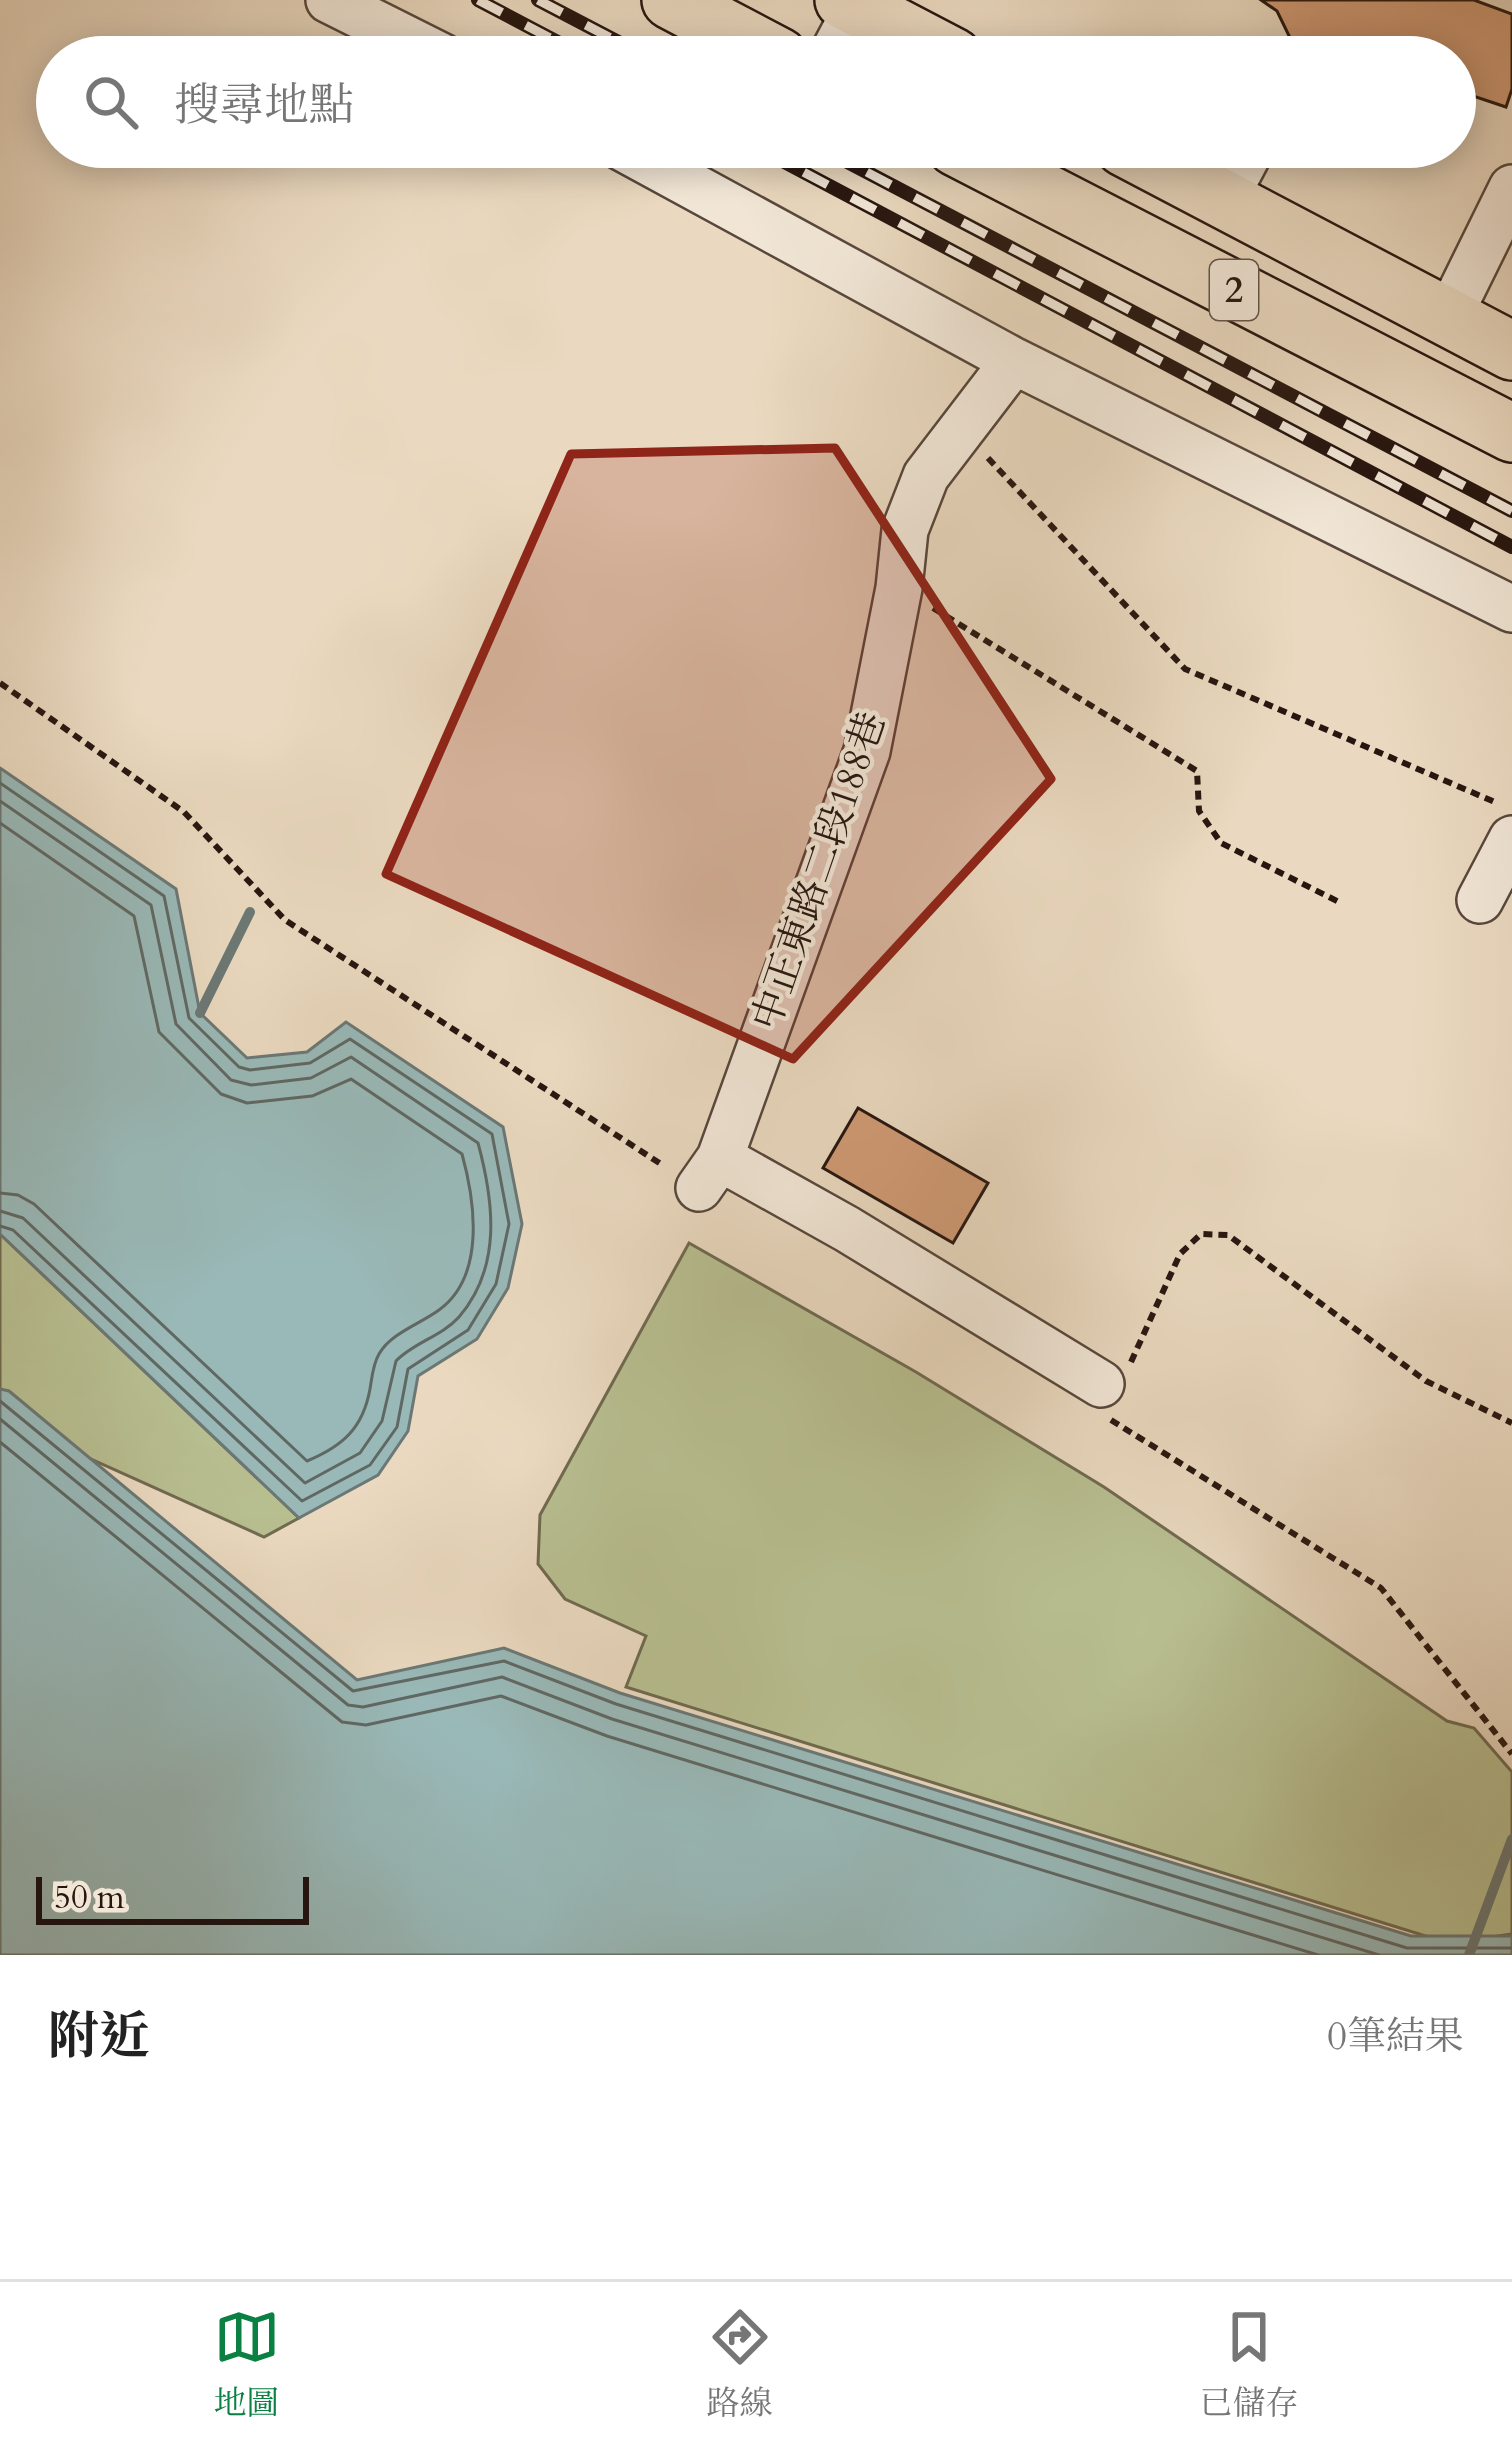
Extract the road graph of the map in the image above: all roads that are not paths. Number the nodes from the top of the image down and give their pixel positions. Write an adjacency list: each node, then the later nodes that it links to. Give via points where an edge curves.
1 (329, 0): 4 (street)
2 (671, 0): 5 (main road)
3 (854, 2): 6 (street); 7 (main road)
4 (401, 36)
5 (739, 36)
6 (840, 36)
7 (915, 36)
8 (660, 168): 16 (street)
9 (997, 168): 17 (main road, 2)
10 (1164, 168): 13 (main road, 2)
11 (1241, 168): 13 (street)
12 (1512, 188): 14 (street)
13 (1224, 200): 14 (main road, 2)
14 (1448, 318): 15 (main road, 2)
15 (1512, 351)
16 (1014, 361): 18 (street); 21 (street, 中正東路二段188巷, via 926,476 905,530 867,751 710,1173 847,1229)
17 (1512, 433)
18 (1512, 609)
19 (1512, 838): 20 (street)
20 (1480, 900)
21 (1101, 1384)

